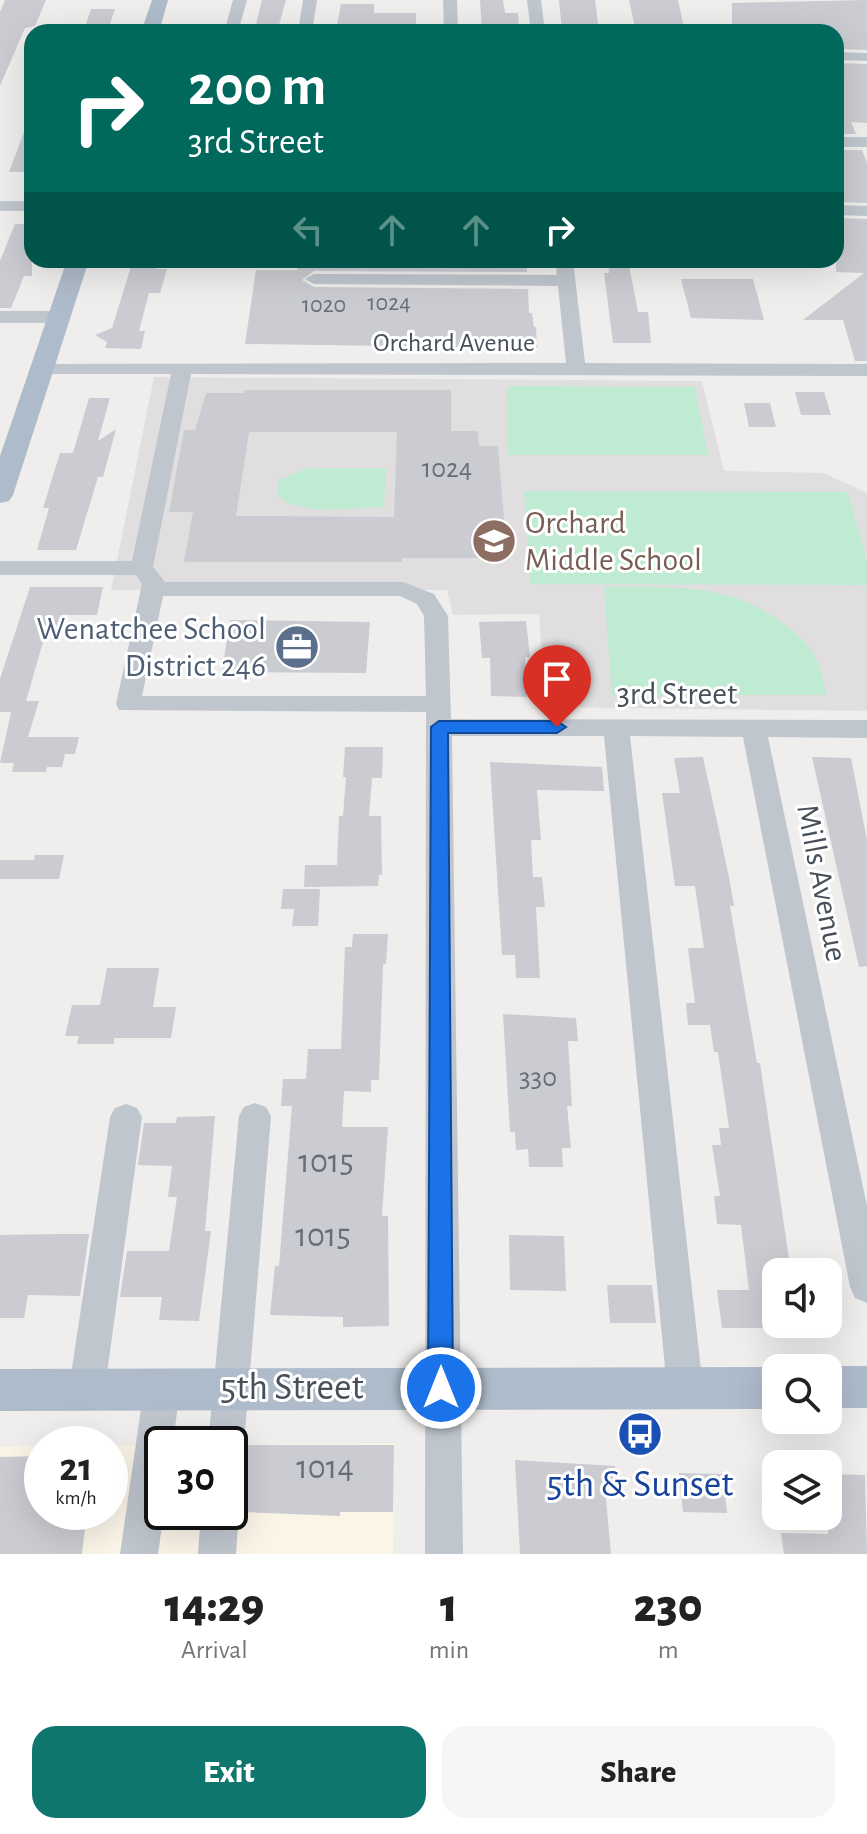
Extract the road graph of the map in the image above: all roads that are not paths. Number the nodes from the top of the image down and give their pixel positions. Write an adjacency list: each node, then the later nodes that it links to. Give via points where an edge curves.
1 (160, 0): 6 (main road)
2 (240, 0): 7 (street)
3 (310, 0): 8 (street)
4 (450, 0): 9 (street)
5 (534, 0): 10 (street)
6 (152, 24)
7 (233, 24)
8 (306, 24)
9 (451, 24)
10 (537, 24)
11 (844, 56): 12 (street)
12 (867, 57)
13 (844, 142): 14 (street)
14 (867, 142)
15 (0, 206): 16 (street)
16 (24, 206)
17 (844, 210): 18 (street)
18 (867, 211)
19 (75, 268): 24 (main road)
20 (565, 268): 22 (street)
21 (314, 279): 22 (street)
22 (566, 281): 27 (street)
23 (0, 317): 24 (street)
24 (59, 317): 25 (main road)
25 (42, 368): 26 (street, Orchard Avenue); 29 (main road)
26 (182, 368): 27 (street, Orchard Avenue); 31 (street)
27 (576, 370): 28 (street, Orchard Avenue)
28 (867, 370)
29 (0, 495)
30 (0, 568): 31 (street)
31 (148, 579): 32 (street, via 403,589 426,599 436,616); 32 (street, 3rd Street, via 128,704)
32 (439, 715): 33 (street, 3rd Street); 44 (street)
33 (616, 728): 34 (street, 3rd Street); 45 (street)
34 (754, 729): 35 (street, 3rd Street); 38 (street, Mills Avenue)
35 (867, 729)
36 (255, 1116): 43 (street)
37 (126, 1117): 41 (street)
38 (867, 1287)
39 (842, 1387): 40 (main road)
40 (867, 1387)
41 (87, 1388): 42 (main road, 5th Street); 47 (main road, 5th Street)
42 (162, 1388): 43 (main road, 5th Street); 50 (street)
43 (230, 1388): 44 (main road, 5th Street); 48 (street)
44 (441, 1388): 45 (main road, 5th Street); 52 (street)
45 (685, 1388): 46 (main road, 5th Street)
46 (762, 1388)
47 (0, 1390)
48 (227, 1426)
49 (219, 1530): 51 (street)
50 (139, 1554)
51 (217, 1554)
52 (444, 1554)

